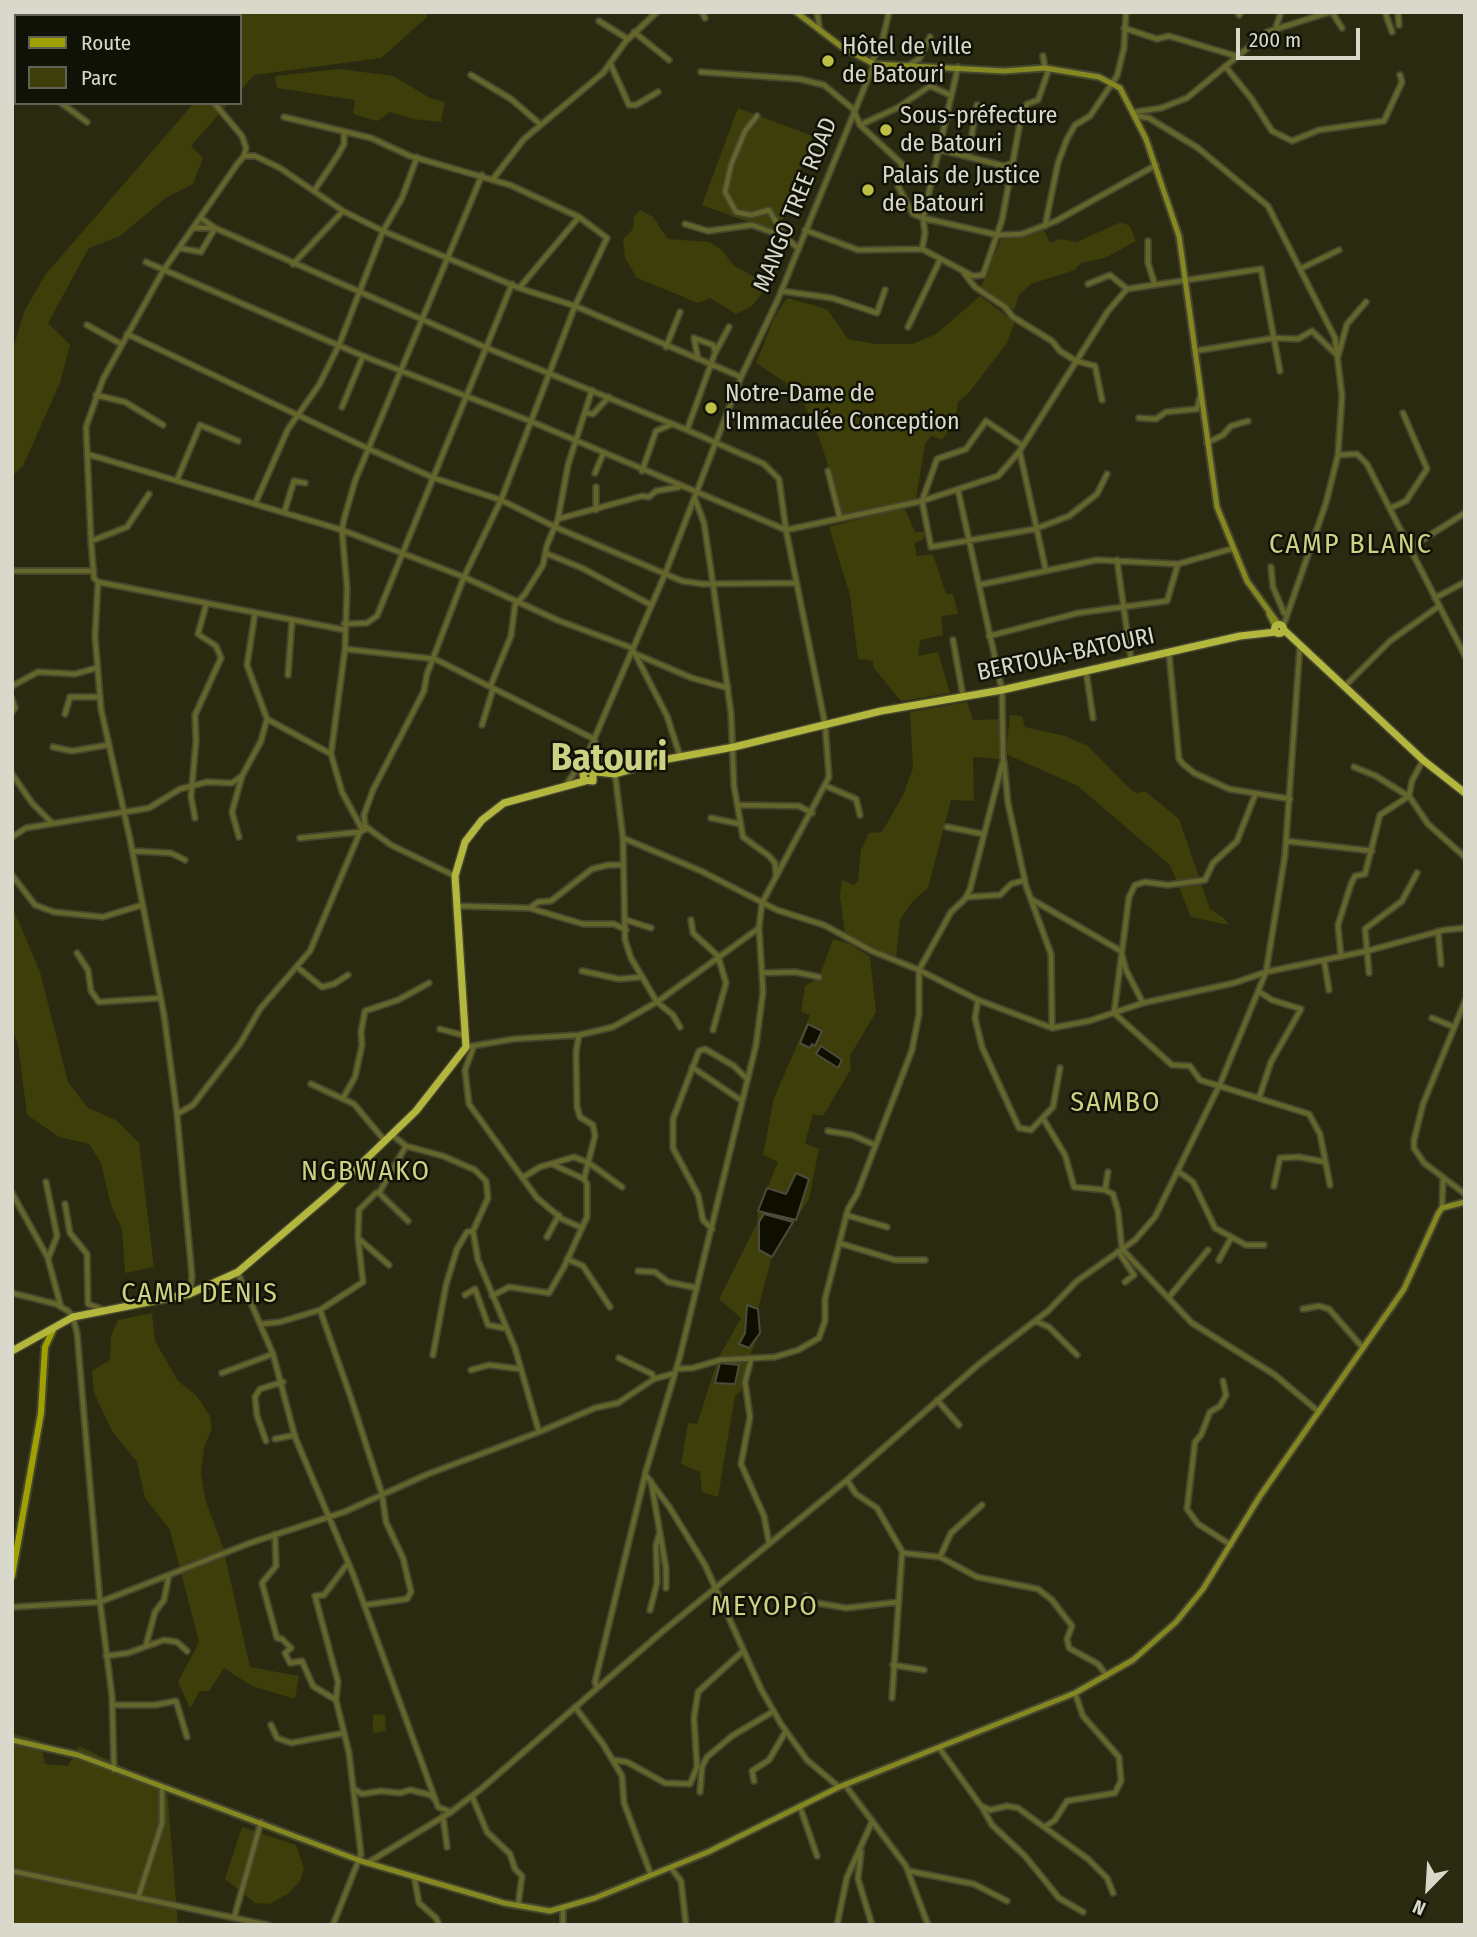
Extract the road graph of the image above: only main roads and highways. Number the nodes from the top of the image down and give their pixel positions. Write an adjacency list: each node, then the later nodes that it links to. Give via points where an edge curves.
1 (1465, 793): 2 (highway, BERTOUA-BATOURI, via 1279,628 1002,690 881,711 612,774 587,771 584,778 568,785 514,799 495,809 464,842 455,876 470,1046 416,1111 238,1272 189,1294 73,1317)
2 (53, 1330): 3 (highway); 4 (main road)
3 (35, 1338): 4 (main road); 5 (highway)
4 (45, 1347): 6 (main road, via 41,1413)
5 (12, 1350)
6 (15, 1549): 7 (main road)
7 (12, 1576)

